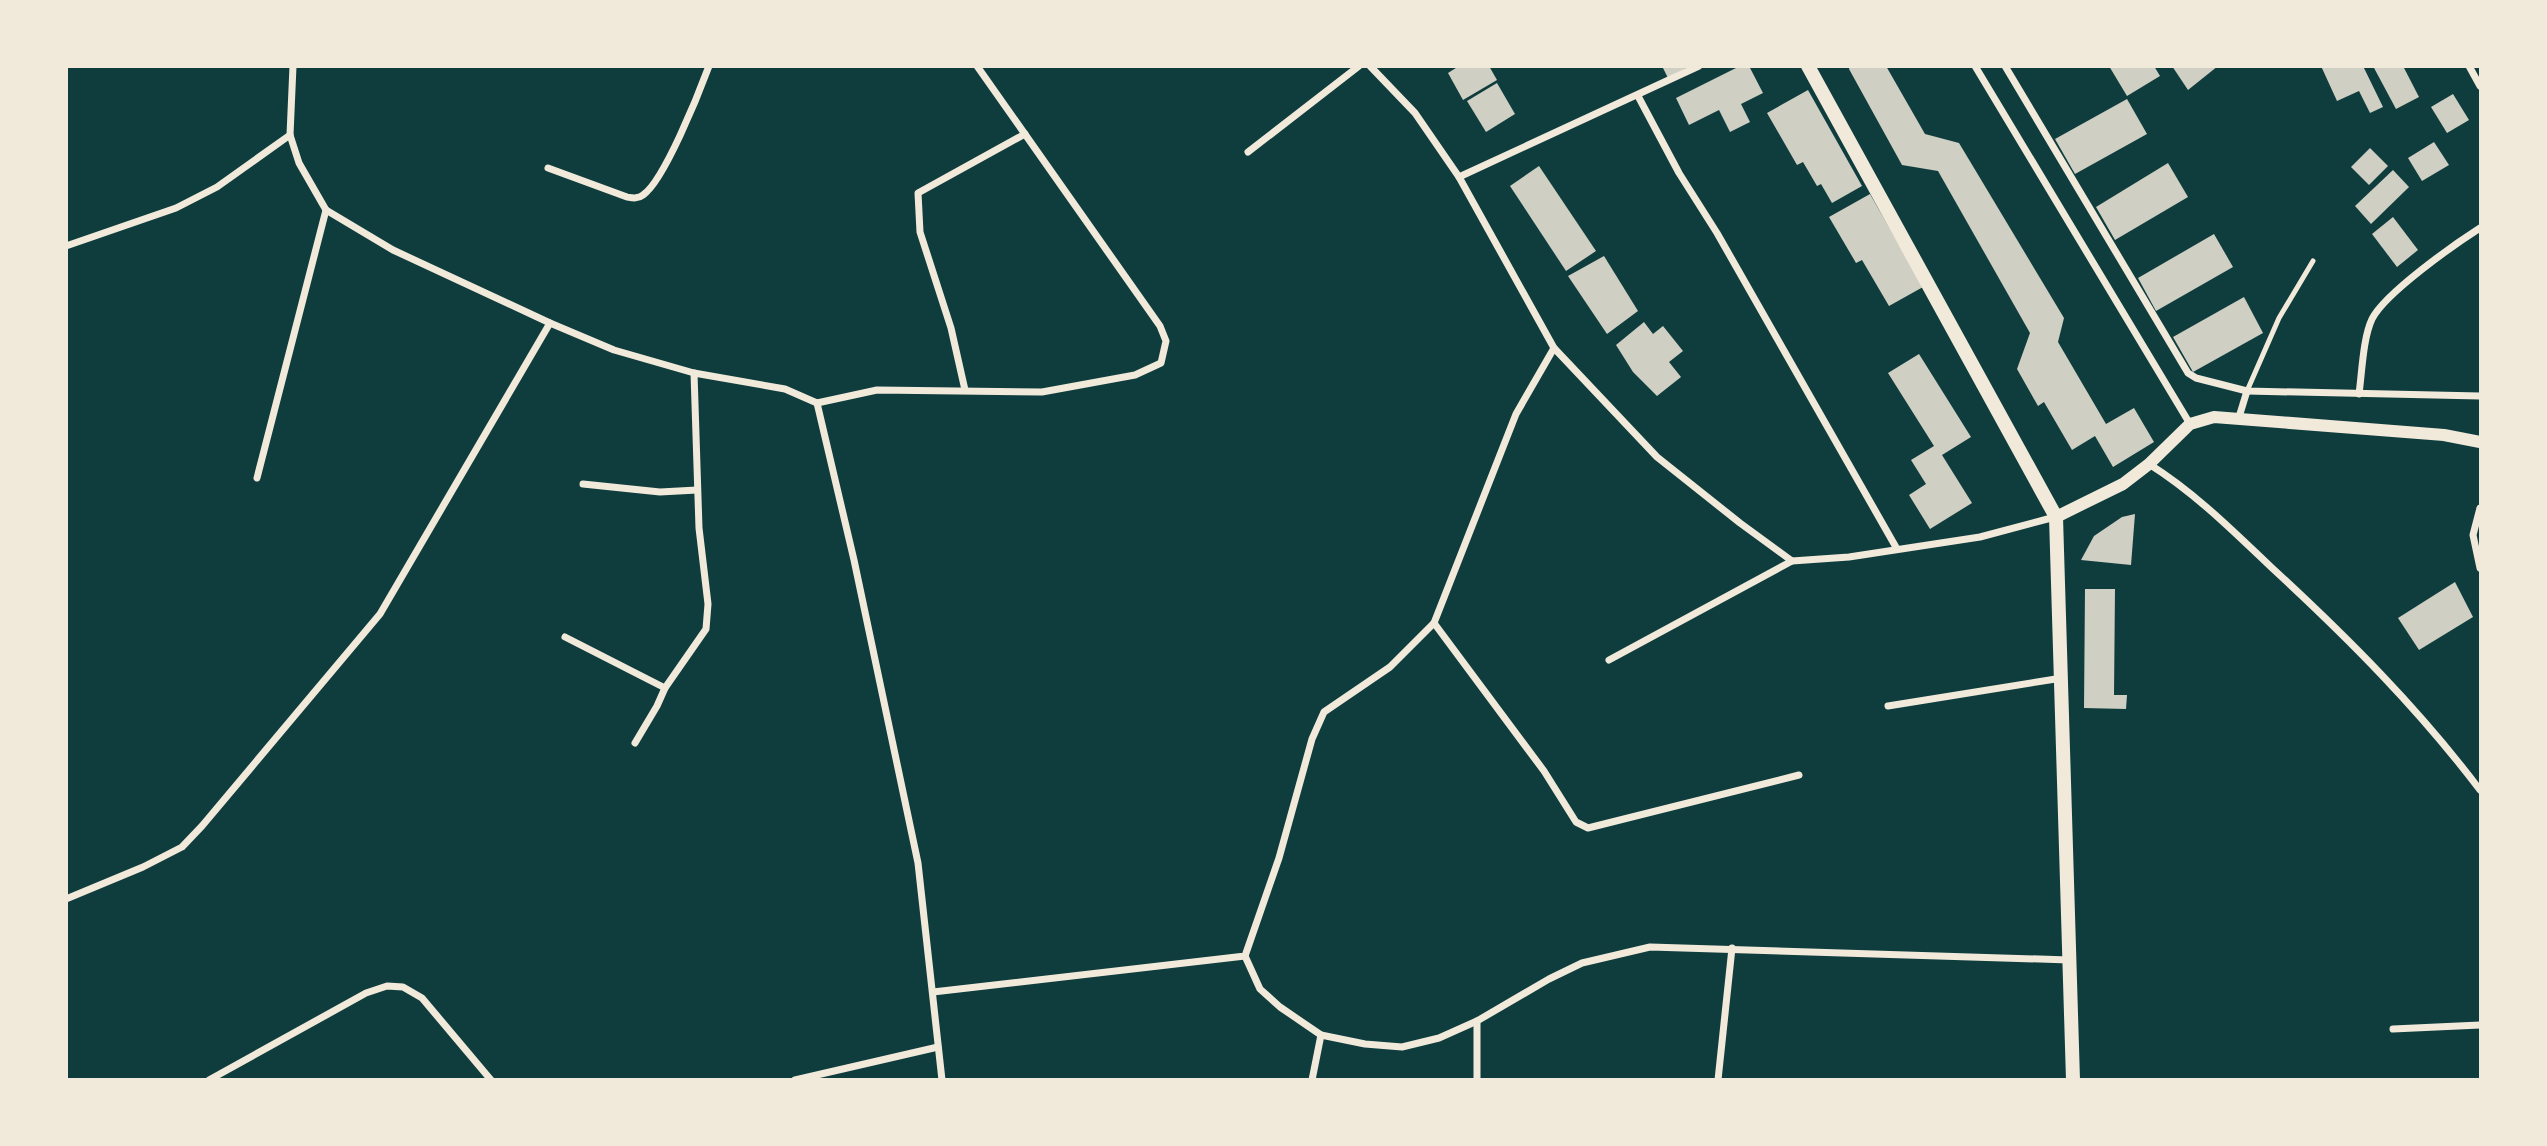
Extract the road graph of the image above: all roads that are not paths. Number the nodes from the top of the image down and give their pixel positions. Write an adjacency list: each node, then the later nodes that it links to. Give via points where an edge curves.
1 (293, 66): 14 (street)
2 (709, 66): 16 (street, via 661,173 644,195 627,197)
3 (977, 66): 13 (street)
4 (1360, 66): 15 (street)
5 (1370, 66): 17 (street, via 1415,113)
6 (1699, 66): 12 (street)
7 (1808, 66): 38 (main road)
8 (1975, 66): 31 (street)
9 (2005, 66): 26 (street, via 2188,373)
10 (2469, 66): 11 (street)
11 (2480, 86)
12 (1638, 96): 17 (street); 39 (street)
13 (1025, 134): 25 (street, via 918,193 920,232 951,327); 25 (street, via 1160,326 1165,352 1161,363 1135,375 1042,392)
14 (290, 135): 18 (street, via 299,163); 20 (street, via 217,187 176,208)
15 (1248, 152)
16 (548, 168)
17 (1459, 177): 23 (street)
18 (326, 210): 22 (street, via 393,250); 34 (street)
19 (2480, 228): 27 (street, via 2395,291 2372,318)
20 (66, 246)
21 (2313, 261): 26 (lane, via 2279,318)
22 (550, 323): 24 (street, via 614,350); 51 (street, via 380,614 202,826 182,847)
23 (1554, 348): 40 (street, via 1657,457); 42 (street, via 1516,414)
24 (694, 373): 29 (street, via 785,389); 36 (street)
25 (965, 390): 29 (street, via 877,390)
26 (2247, 391): 27 (street); 30 (street)
27 (2359, 394): 28 (street)
28 (2480, 396)
29 (817, 403): 55 (street, via 918,863)
30 (2239, 417): 31 (street, via 2214,417); 32 (street)
31 (2190, 424): 33 (street)
32 (2480, 442)
33 (2149, 464): 38 (street, via 2123,484); 50 (street, via 2213,511 2340,631)
34 (257, 478)
35 (583, 484): 36 (street)
36 (697, 491): 46 (street, via 708,604 706,629)
37 (2480, 509): 41 (street, via 2473,535)
38 (2056, 517): 39 (street, via 1980,537); 45 (main road)
39 (1897, 549): 40 (street)
40 (1792, 561): 44 (street)
41 (2480, 568)
42 (1434, 623): 49 (street, via 1544,771 1576,822 1588,828); 53 (street, via 1390,667 1324,712)
43 (565, 636): 46 (street)
44 (1609, 660)
45 (2062, 678): 47 (street); 54 (main road)
46 (666, 688): 48 (street)
47 (1888, 706)
48 (635, 743)
49 (1799, 775)
50 (2480, 790)
51 (66, 899)
52 (1732, 948): 54 (street); 56 (street, via 1650,947 1582,963); 67 (street)
53 (1245, 956): 55 (street); 59 (street, via 1260,989)
54 (2069, 960): 68 (main road)
55 (933, 992): 60 (street)
56 (1477, 1021): 59 (street, via 1439,1038 1402,1047); 66 (street)
57 (2480, 1026): 58 (street)
58 (2393, 1028)
59 (1321, 1035): 65 (street)
60 (938, 1047): 63 (street); 64 (street)
61 (209, 1080): 62 (street, via 366,993 403,986 422,998)
62 (491, 1080)
63 (795, 1080)
64 (942, 1080)
65 (1312, 1080)
66 (1477, 1080)
67 (1718, 1080)
68 (2073, 1080)

